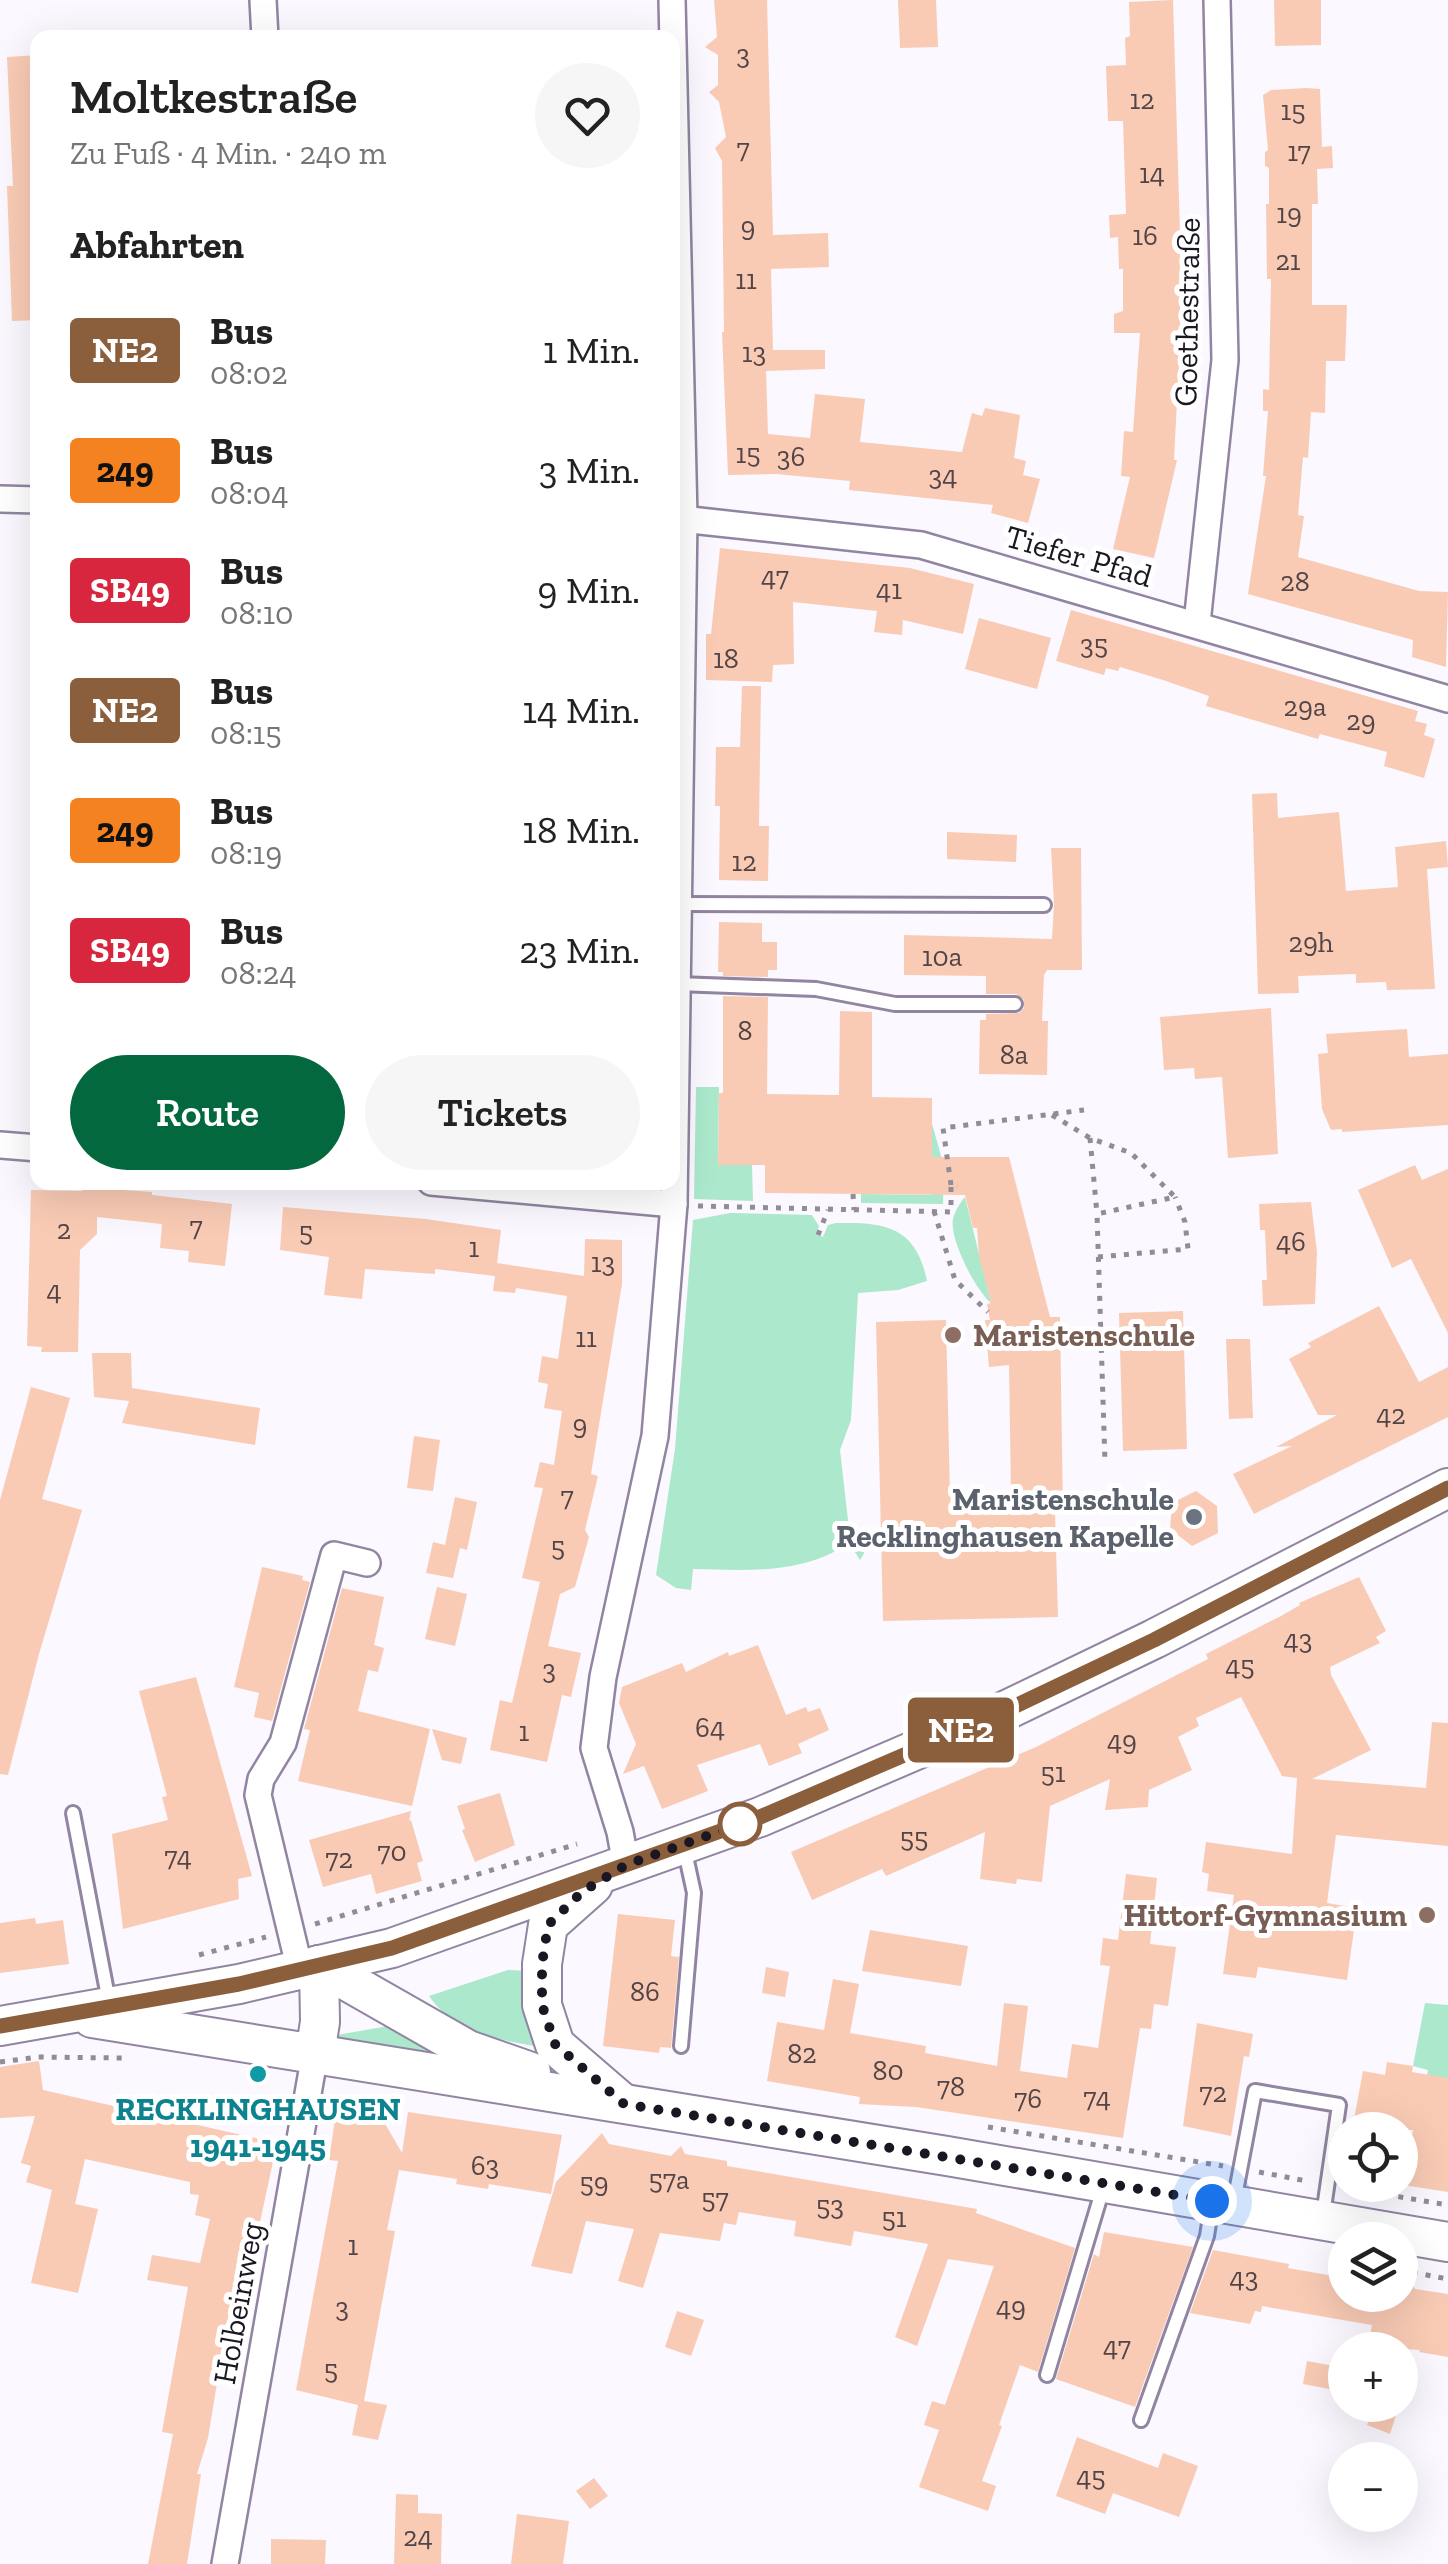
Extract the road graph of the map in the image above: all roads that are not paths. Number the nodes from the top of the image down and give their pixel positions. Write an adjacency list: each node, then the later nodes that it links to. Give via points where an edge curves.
1 (264, 0): 4 (street)
2 (672, 0): 5 (street)
3 (1217, 0): 9 (street, Goethestraße, via 1224,360)
4 (265, 30)
5 (672, 30)
6 (0, 499): 7 (street)
7 (30, 500)
8 (680, 518): 9 (street, Tiefer Pfad, via 921,545)
9 (1198, 623): 10 (street, Tiefer Pfad)
10 (1448, 699)
11 (680, 904): 12 (lane)
12 (1044, 906)
13 (680, 984): 14 (lane, via 816,989 896,1004)
14 (1015, 1004)
15 (0, 1145): 16 (street)
16 (30, 1147)
17 (519, 1190): 19 (street)
18 (674, 1190): 19 (street)
19 (674, 1204): 24 (street, via 655,1436 594,1748)
20 (1448, 1488): 23 (main road, via 988,1719)
21 (367, 1563): 25 (street, via 334,1555 283,1743 258,1795 289,1932)
22 (73, 1813): 26 (lane)
23 (683, 1845): 24 (main road); 29 (lane, via 694,1893)
24 (623, 1848): 25 (main road, via 392,1948); 31 (main road, via 548,1925 542,2005 555,2044)
25 (310, 1968): 26 (main road); 30 (main road, via 320,2022); 31 (main road, via 468,2050)
26 (110, 2006): 27 (main road)
27 (70, 2015): 28 (main road); 30 (main road)
28 (0, 2026)
29 (682, 2046)
30 (314, 2054): 31 (main road); 38 (street, Holbeinweg)
31 (624, 2104): 32 (main road)
32 (1104, 2182): 33 (main road); 36 (lane)
33 (1228, 2192): 34 (main road); 34 (lane, via 1256,2091 1340,2104); 37 (lane)
34 (1324, 2202): 35 (main road)
35 (1448, 2242)
36 (1046, 2375)
37 (1141, 2420)
38 (226, 2564)

